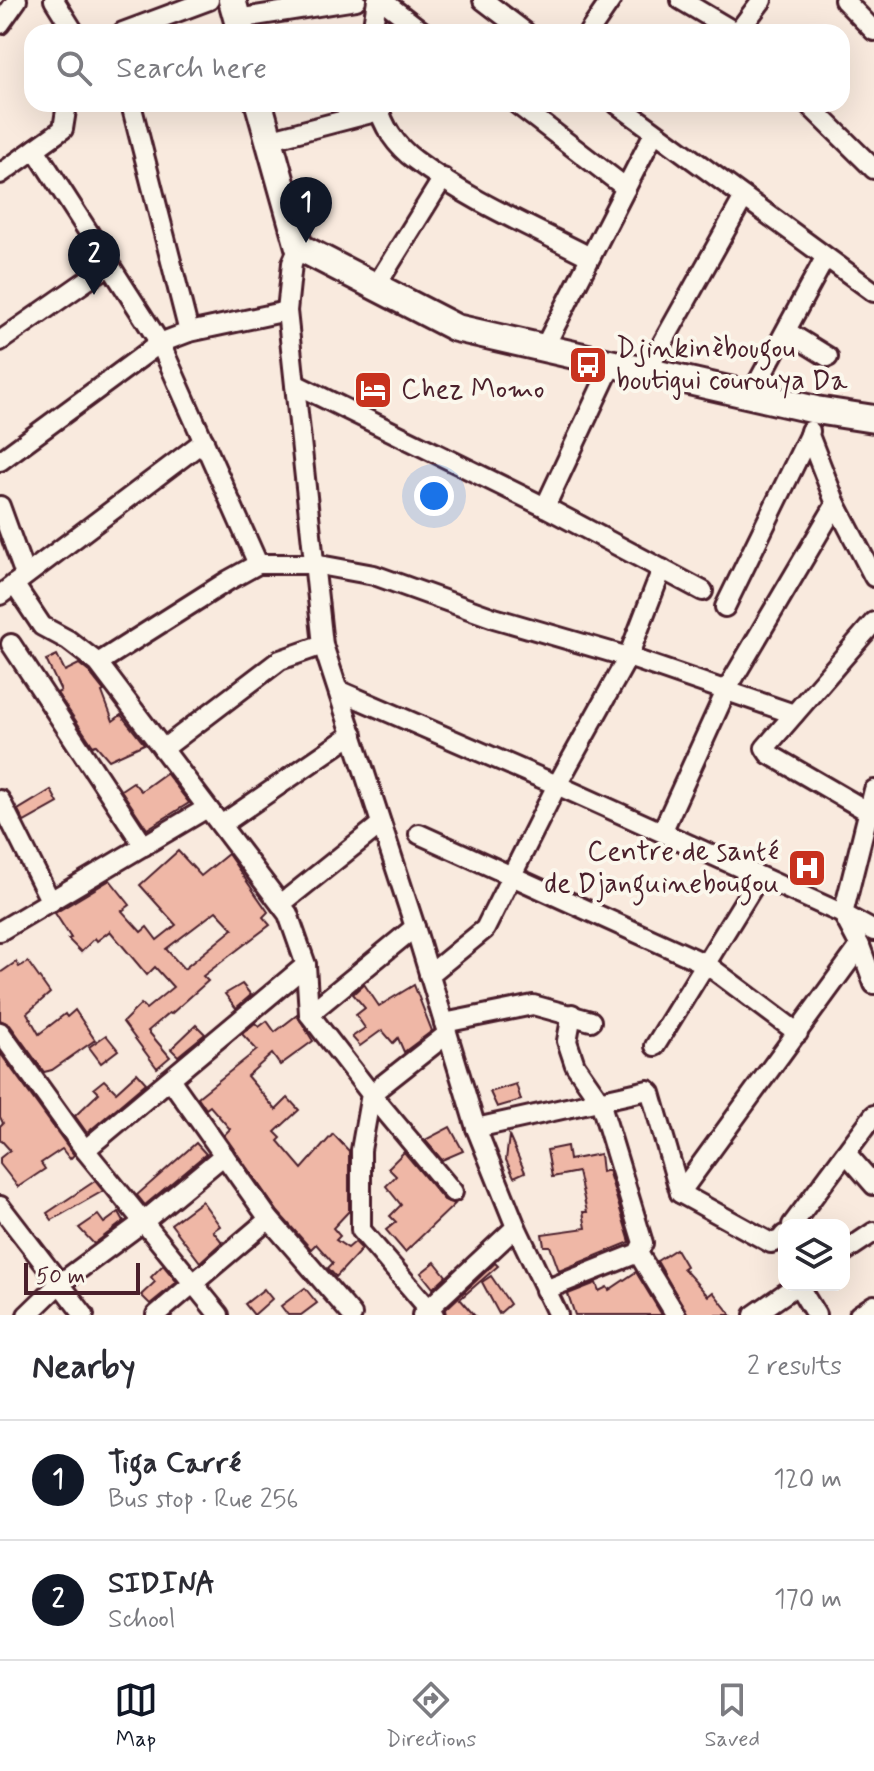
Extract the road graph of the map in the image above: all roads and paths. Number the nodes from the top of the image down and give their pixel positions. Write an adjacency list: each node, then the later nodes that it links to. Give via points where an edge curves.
1 (17, 0): 12 (street)
2 (54, 0): 13 (street)
3 (209, 0): 14 (street)
4 (356, 0): 11 (street)
5 (379, 0): 15 (street); 16 (street)
6 (483, 0): 17 (street)
7 (611, 0): 18 (street)
8 (681, 0): 19 (street)
9 (762, 0): 20 (street)
10 (844, 0): 21 (street)
11 (237, 17)
12 (0, 24)
13 (69, 24)
14 (144, 24)
15 (374, 24)
16 (412, 24)
17 (514, 24)
18 (594, 24)
19 (722, 24)
20 (742, 24)
21 (874, 31)
22 (66, 112): 32 (street, via 63,129)
23 (133, 112): 46 (street)
24 (261, 112): 31 (street)
25 (362, 112): 31 (street)
26 (381, 112): 35 (street, via 388,132 413,159)
27 (527, 112): 36 (street)
28 (627, 112): 30 (street)
29 (816, 112): 33 (street)
30 (654, 133): 36 (street); 37 (street)
31 (268, 140): 38 (street)
32 (35, 149): 34 (street); 41 (street)
33 (874, 169)
34 (0, 174)
35 (443, 178): 39 (street); 42 (street)
36 (626, 188): 39 (street)
37 (744, 197): 40 (street); 52 (street)
38 (299, 247): 42 (street); 44 (street)
39 (590, 257): 49 (street)
40 (825, 258): 43 (street); 45 (street)
41 (109, 265): 47 (street); 48 (street)
42 (376, 286): 49 (street, via 456,328)
43 (874, 292)
44 (287, 311): 46 (street); 53 (street)
45 (786, 331): 50 (street); 54 (street)
46 (189, 332): 48 (street)
47 (0, 341)
48 (160, 343): 57 (street); 58 (street)
49 (544, 348): 51 (street)
50 (828, 357)
51 (612, 364): 52 (street); 61 (street)
52 (647, 371): 54 (street)
53 (295, 384): 61 (street); 63 (street)
54 (751, 395): 56 (street)
55 (874, 419): 56 (street)
56 (812, 423): 59 (street); 68 (street)
57 (204, 441): 62 (street); 66 (street)
58 (0, 461)
59 (836, 504): 65 (street); 75 (street)
60 (0, 506): 66 (street)
61 (545, 507): 64 (street)
62 (258, 564): 63 (street); 74 (street)
63 (314, 564): 71 (street); 73 (street, via 374,575 494,618)
64 (662, 569): 67 (street); 73 (street)
65 (874, 577)
66 (13, 585): 70 (street)
67 (703, 591)
68 (725, 607)
69 (874, 622): 77 (street)
70 (42, 626): 72 (street); 74 (street)
71 (323, 645): 76 (street); 79 (street, via 280,660)
72 (5, 647): 89 (street)
73 (628, 657): 75 (street); 80 (street)
74 (98, 663): 79 (street)
75 (727, 689): 77 (street); 87 (street)
76 (340, 691): 78 (street); 80 (street)
77 (794, 714): 84 (street, via 766,745 766,752)
78 (353, 734): 85 (street); 86 (street)
79 (163, 749): 83 (street)
80 (557, 785): 87 (street); 90 (street)
81 (874, 790): 84 (street)
82 (0, 800): 92 (street)
83 (207, 808): 86 (street); 89 (street)
84 (872, 813): 94 (street)
85 (381, 824): 93 (street); 95 (street)
86 (221, 825): 93 (street)
87 (662, 832): 91 (street)
88 (419, 834): 90 (street)
89 (144, 846): 92 (street)
90 (512, 874): 99 (street); 101 (street, via 485,929)
91 (759, 877): 94 (street); 99 (street)
92 (51, 902): 96 (street)
93 (281, 904): 100 (street)
94 (843, 914): 97 (street); 98 (street)
95 (415, 927): 101 (street); 103 (street)
96 (0, 931)
97 (874, 931)
98 (860, 946): 102 (street); 108 (street)
99 (706, 964): 108 (street); 109 (street)
100 (306, 965): 103 (street); 110 (street)
101 (429, 975): 106 (street)
102 (874, 984)
103 (309, 1014): 111 (street)
104 (572, 1014): 105 (street); 106 (street, via 533,1005); 112 (street, via 567,1041 575,1065)
105 (591, 1021)
106 (445, 1028): 111 (street); 114 (street)
107 (0, 1032): 115 (street)
108 (798, 1033): 120 (street)
109 (655, 1046)
110 (170, 1079): 115 (street); 117 (street)
111 (371, 1094): 119 (street); 136 (street, via 361,1150 361,1230)
112 (600, 1101): 114 (street); 120 (street, via 644,1089 651,1093); 129 (street, via 644,1238)
113 (874, 1115): 116 (street)
114 (476, 1128): 125 (street)
115 (85, 1150): 124 (street)
116 (846, 1153): 118 (street); 123 (street)
117 (224, 1155): 122 (street); 124 (street)
118 (874, 1185)
119 (453, 1192)
120 (680, 1193): 127 (street, via 771,1243)
121 (0, 1206): 131 (street)
122 (269, 1219): 130 (street); 141 (street)
123 (796, 1219)
124 (143, 1222): 130 (street); 131 (street)
125 (516, 1227): 132 (street); 136 (street)
126 (874, 1232): 128 (street)
127 (778, 1241)
128 (850, 1248)
129 (638, 1253): 132 (street); 143 (street)
130 (193, 1283): 139 (street); 140 (street)
131 (58, 1285): 137 (street); 138 (street)
132 (545, 1290): 142 (street)
133 (789, 1291): 144 (street)
134 (802, 1291): 145 (street)
135 (874, 1305): 146 (street)
136 (428, 1313)
137 (27, 1315)
138 (84, 1315)
139 (156, 1315)
140 (219, 1315)
141 (352, 1315)
142 (558, 1315)
143 (676, 1315)
144 (754, 1315)
145 (816, 1315)
146 (859, 1315)

